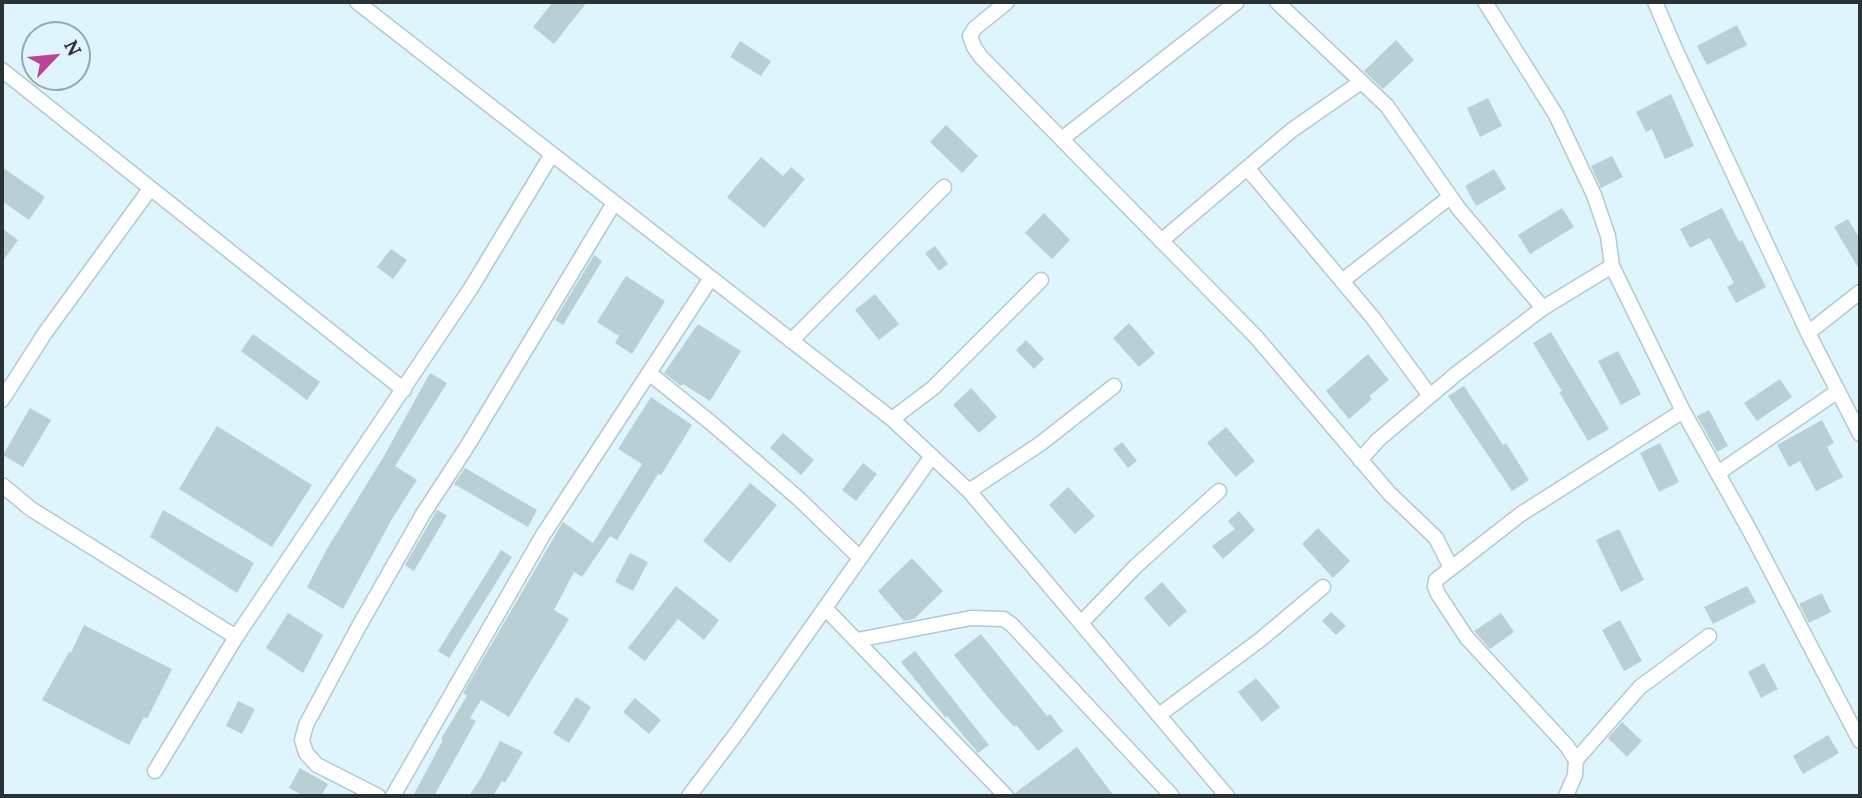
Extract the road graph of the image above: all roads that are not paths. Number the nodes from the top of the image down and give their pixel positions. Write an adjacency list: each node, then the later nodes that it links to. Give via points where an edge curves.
1 (358, 2): 10 (street)
2 (1007, 2): 9 (street, via 975,28 970,36 974,47)
3 (1237, 2): 9 (street)
4 (1277, 2): 8 (street)
5 (1485, 2): 17 (street, via 1577,156 1608,236)
6 (1655, 2): 23 (street)
7 (2, 70): 13 (street)
8 (1361, 82): 11 (street, via 1292,130); 14 (street, via 1387,106)
9 (1063, 138): 16 (street)
10 (552, 154): 15 (street); 27 (street)
11 (1248, 169): 16 (street); 20 (street)
12 (944, 187): 24 (street)
13 (150, 190): 27 (street); 30 (street)
14 (1450, 197): 20 (street); 22 (street)
15 (614, 203): 18 (street); 52 (street, via 417,525 306,725 302,740 317,765)
16 (1161, 241): 35 (street, via 1256,337)
17 (1612, 266): 22 (street); 31 (street)
18 (711, 278): 24 (street); 25 (street)
19 (1041, 280): 32 (street, via 933,388)
20 (1342, 281): 29 (street)
21 (1860, 292): 23 (street)
22 (1543, 308): 29 (street)
23 (1808, 333): 28 (street)
24 (791, 341): 32 (street)
25 (649, 373): 40 (street, via 798,498); 53 (street, via 542,535)
26 (1114, 387): 38 (street)
27 (404, 390): 46 (street)
28 (1838, 391): 33 (street); 36 (street)
29 (1430, 396): 35 (street)
30 (2, 400)
31 (1683, 411): 36 (street); 41 (street, via 1521,514)
32 (892, 419): 34 (street)
33 (1860, 434)
34 (932, 456): 38 (street); 40 (street)
35 (1360, 460): 41 (street, via 1436,538)
36 (1718, 473): 49 (street)
37 (2, 485): 46 (street, via 31,509)
38 (969, 491): 44 (street)
39 (1219, 491): 44 (street)
40 (860, 558): 43 (street)
41 (1451, 568): 50 (street, via 1436,580 1438,594 1467,638)
42 (1323, 587): 48 (street)
43 (825, 608): 47 (street); 54 (street)
44 (1081, 623): 48 (street)
45 (1709, 636): 50 (street, via 1640,687)
46 (236, 638): 51 (street)
47 (857, 640): 55 (street); 56 (street, via 971,618 1004,619)
48 (1159, 715): 57 (street)
49 (1860, 741)
50 (1576, 760): 58 (street)
51 (155, 771)
52 (378, 796)
53 (393, 796)
54 (689, 796)
55 (1006, 796)
56 (1172, 796)
57 (1227, 796)
58 (1566, 796)

